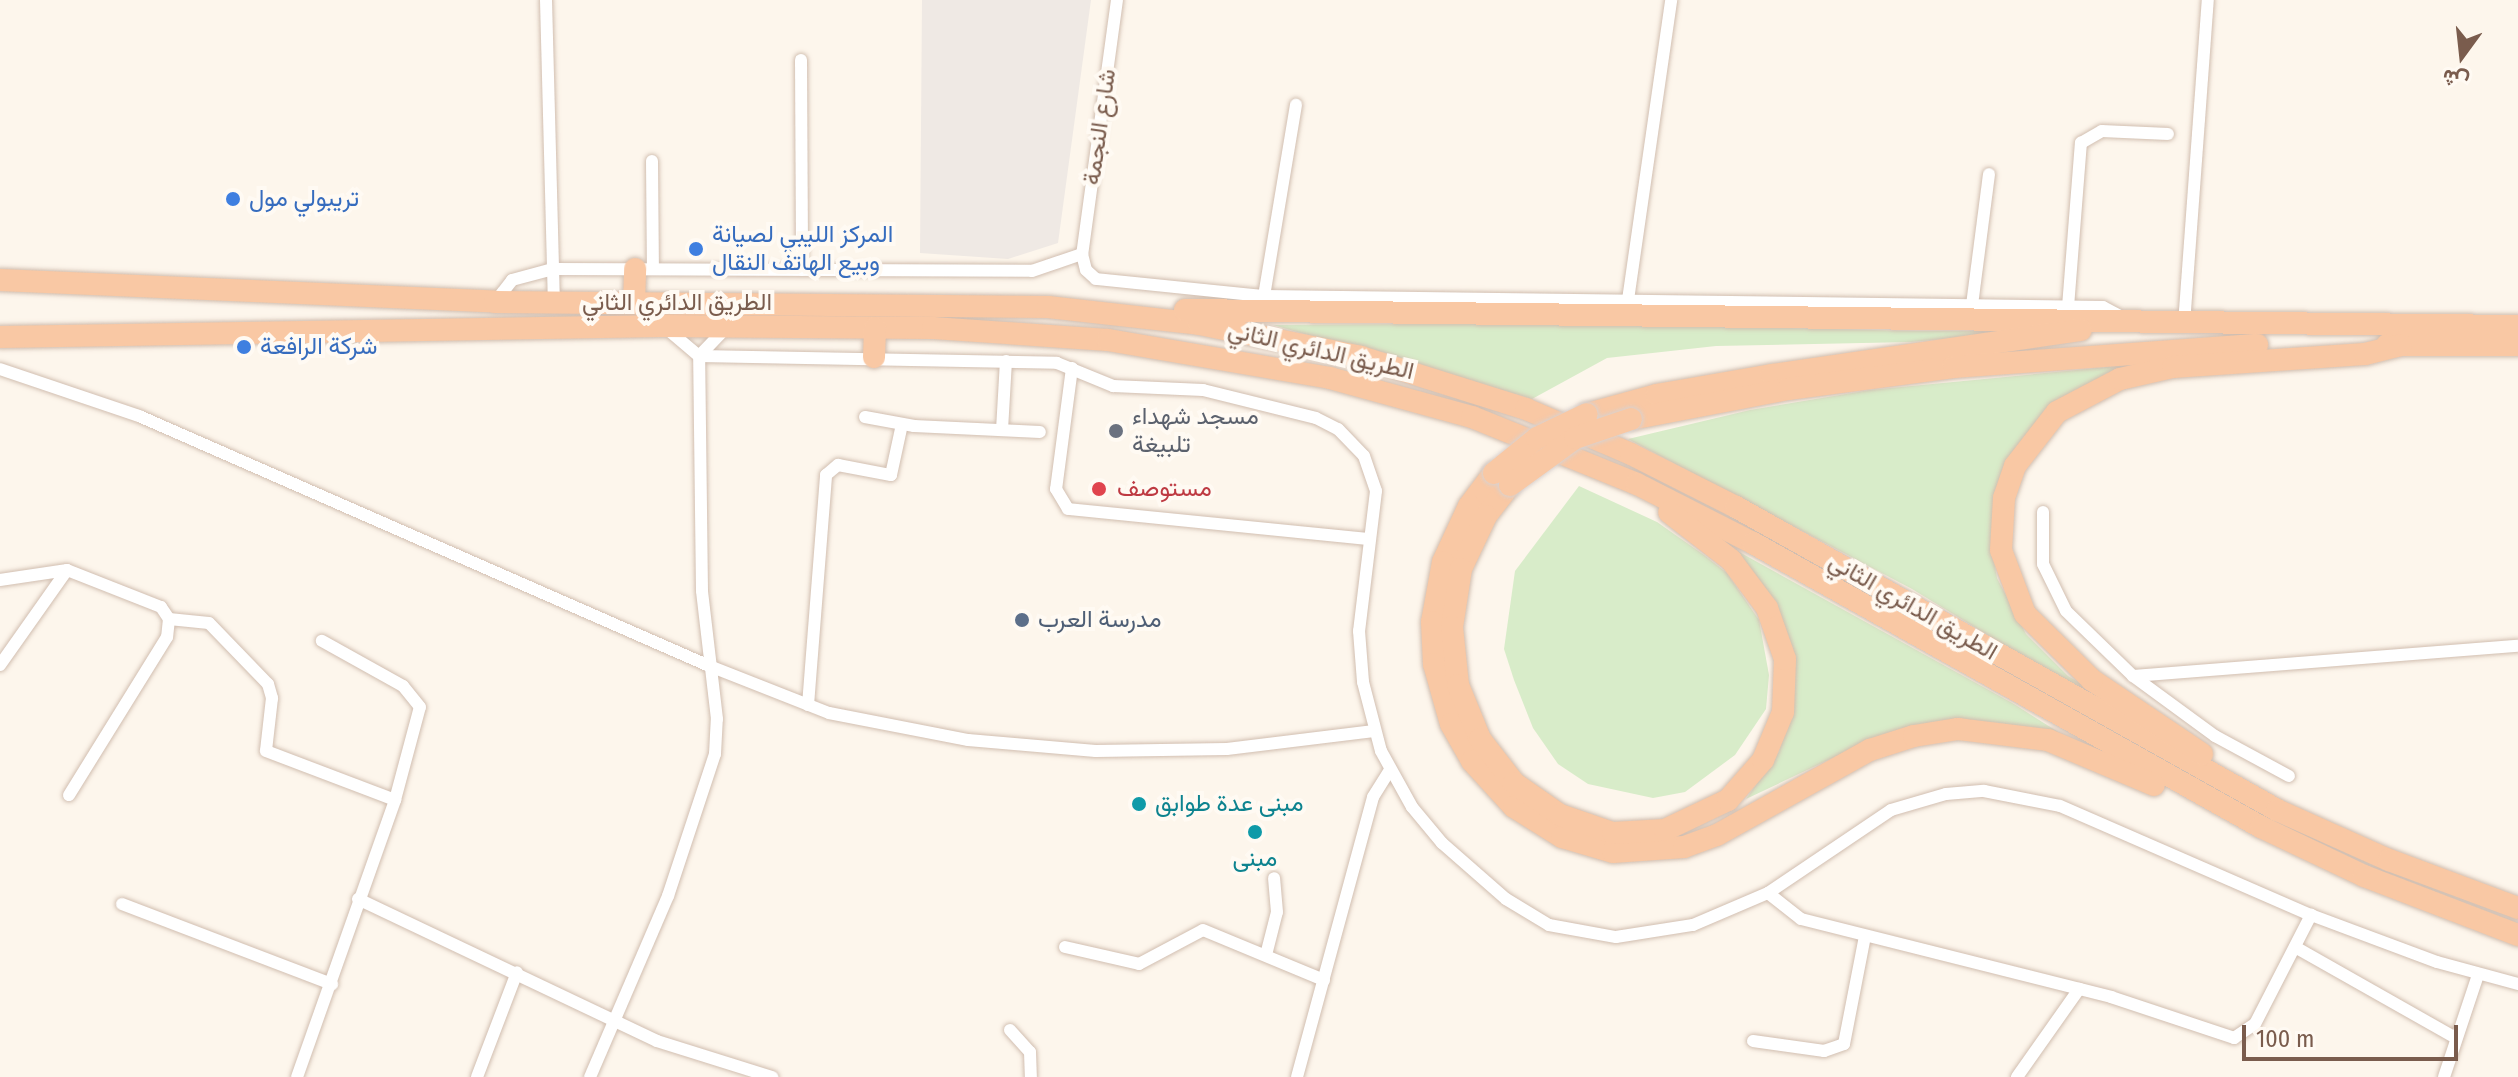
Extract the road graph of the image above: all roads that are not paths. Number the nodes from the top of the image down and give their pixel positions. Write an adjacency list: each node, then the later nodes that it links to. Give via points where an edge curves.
1 (546, 0): 11 (street)
2 (1117, 0): 10 (street, شارع النجمة)
3 (1671, 0): 18 (street)
4 (2208, 0): 27 (street)
5 (801, 60): 13 (street)
6 (1296, 105): 17 (street)
7 (2168, 134): 24 (street, via 2102,131 2081,143)
8 (652, 161): 12 (street)
9 (1989, 174): 22 (street)
10 (1082, 254): 13 (street, via 1032,271); 17 (street, via 1089,275 1105,282)
11 (553, 269): 12 (street); 19 (street, via 512,280); 20 (street)
12 (644, 269): 13 (street); 21 (highway)
13 (802, 270)
14 (0, 280): 15 (highway, الطريق الدائري الثاني)
15 (98, 283): 16 (highway); 19 (highway, الطريق الدائري الثاني)
16 (0, 292)
17 (1264, 296): 18 (street)
18 (1628, 300): 22 (street)
19 (495, 302): 20 (highway, الطريق الدائري الثاني)
20 (554, 303): 21 (highway, الطريق الدائري الثاني)
21 (634, 303): 23 (highway, الطريق الدائري الثاني)
22 (1972, 305): 24 (street)
23 (1048, 307): 25 (highway); 64 (highway, الطريق الدائري الثاني, via 1199,324 1319,347 1458,385 1579,430 1736,507)
24 (2068, 307): 26 (street, via 2103,307)
25 (2097, 323): 26 (highway); 47 (highway, bridge, via 2049,338 1657,395 1587,414 1537,438)
26 (2130, 323): 27 (highway)
27 (2184, 324): 29 (highway)
28 (661, 326): 31 (highway, الطريق الدائري الثاني); 33 (highway, الطريق الدائري الثاني); 37 (street)
29 (2518, 326)
30 (0, 327): 33 (highway, via 55,328)
31 (730, 327): 32 (highway, الطريق الدائري الثاني); 37 (street)
32 (875, 328): 38 (highway); 46 (highway, الطريق الدائري الثاني, via 1050,334 1224,356 1426,403)
33 (89, 336): 34 (highway, الطريق الدائري الثاني)
34 (0, 337)
35 (2401, 345): 36 (highway); 47 (highway, bridge, via 2220,347 2013,361 1788,389 1631,419 1575,438); 64 (highway, via 2365,354 2173,367 2112,382 2071,402 2044,424 2019,458 2004,498 2005,567 2035,628 2092,680)
36 (2518, 345)
37 (699, 356): 38 (street); 56 (street)
38 (874, 357): 39 (street)
39 (1006, 361): 40 (street); 44 (street)
40 (1072, 368): 49 (street, via 1113,386 1203,390 1327,423 1356,446 1370,467 1377,503); 49 (street, via 1056,489 1068,509)
41 (0, 369): 56 (street, via 139,416)
42 (865, 417): 43 (street)
43 (902, 424): 44 (street); 58 (street, via 891,475 838,465 826,475)
44 (1002, 430): 45 (street)
45 (1040, 432)
46 (1597, 466): 47 (highway, via 1701,534 1731,560 1767,608 1782,642 1784,703 1763,760 1721,805 1665,830 1613,833 1560,815 1514,783 1472,722 1454,666 1456,588); 65 (highway, الطريق الدائري الثاني, via 1753,543)
47 (1502, 479): 65 (highway, via 1459,524 1440,572 1432,622 1438,685 1460,743 1484,778 1514,807 1562,837 1613,852 1684,847 1717,835 1870,750 1925,734 1981,729 2069,747 2203,809)
48 (2043, 512): 57 (street, via 2043,564 2066,611)
49 (1370, 539): 59 (street, via 1359,631)
50 (67, 570): 51 (street); 52 (street, via 161,607); 55 (street)
51 (0, 580)
52 (169, 619): 62 (street, via 167,637); 63 (street, via 209,623 268,684 272,698 266,751)
53 (322, 641): 63 (street, via 415,696 420,707)
54 (2518, 646): 57 (street)
55 (0, 665)
56 (707, 665): 58 (street); 83 (street, via 717,719 712,773 668,896)
57 (2133, 676): 61 (street, via 2215,736)
58 (808, 705): 59 (street, via 968,740 1096,751 1227,749)
59 (1374, 731): 60 (street)
60 (1390, 770): 67 (street, via 1425,824 1460,860 1520,909 1557,928 1599,937 1653,933 1712,918); 79 (street, via 1373,797)
61 (2289, 776)
62 (69, 795)
63 (395, 800): 68 (street)
64 (2277, 810): 70 (highway, الطريق الدائري الثاني, via 2389,860)
65 (2261, 827): 72 (highway, الطريق الدائري الثاني, via 2364,876)
66 (1274, 878): 76 (street, via 1277,912)
67 (1768, 893): 71 (street, via 1891,810 1946,794 1984,791 2060,806); 73 (street, via 1801,919)
68 (358, 899): 77 (street); 80 (street)
69 (122, 904): 80 (street)
70 (2518, 908)
71 (2311, 915): 75 (street); 78 (street)
72 (2518, 935)
73 (1865, 936): 82 (street); 86 (street, via 1844,1044 1824,1051)
74 (1065, 947): 76 (street, via 1139,964 1203,930)
75 (2295, 947): 82 (street, via 2251,1029 2234,1038); 85 (street)
76 (1266, 955): 79 (street)
77 (517, 972): 83 (street); 88 (street)
78 (2478, 975): 81 (street); 85 (street)
79 (1324, 980): 92 (street)
80 (332, 984): 87 (street)
81 (2518, 984)
82 (2079, 989): 93 (street)
83 (614, 1020): 89 (street); 90 (street, via 657,1041)
84 (1010, 1030): 91 (street, via 1030,1052)
85 (2456, 1038): 94 (street)
86 (1753, 1041)
87 (297, 1077)
88 (477, 1077)
89 (590, 1077)
90 (772, 1077)
91 (1031, 1077)
92 (1297, 1077)
93 (2017, 1077)
94 (2444, 1077)

